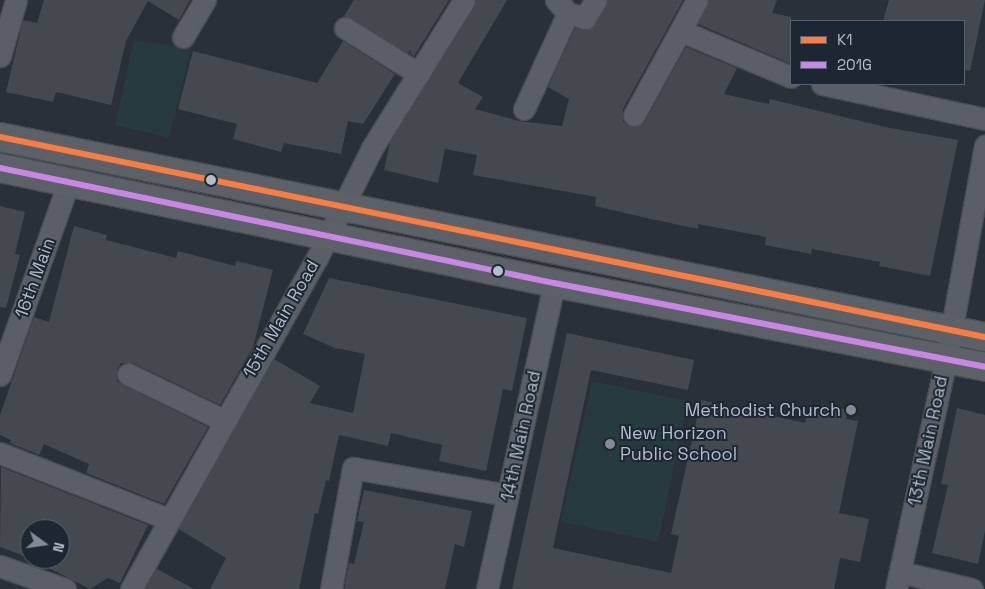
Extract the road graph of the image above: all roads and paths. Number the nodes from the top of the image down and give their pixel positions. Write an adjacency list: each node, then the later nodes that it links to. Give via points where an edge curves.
1 (16, 0): 10 (street)
2 (205, 0): 9 (street)
3 (464, 0): 11 (street, 15th Main Road)
4 (596, 0): 6 (street, via 585,18)
5 (698, 0): 8 (street)
6 (562, 7): 14 (street)
7 (345, 28): 11 (street)
8 (681, 31): 12 (street); 15 (street)
9 (183, 37)
10 (0, 56)
11 (419, 74): 21 (street, 15th Main Road)
12 (790, 77)
13 (827, 85): 16 (street)
14 (524, 109)
15 (634, 115)
16 (985, 119)
17 (0, 137): 21 (main road)
18 (985, 146): 24 (street, 13th Main Road)
19 (0, 168): 20 (main road)
20 (69, 181): 22 (main road); 29 (street, 16th Main)
21 (342, 205): 22 (street, 15th Main Road); 24 (main road)
22 (327, 234): 23 (main road); 30 (street, 15th Main Road, via 317,258)
23 (554, 283): 26 (main road); 32 (street, 14th Main Road)
24 (952, 331): 25 (main road); 26 (street, 13th Main Road)
25 (985, 337)
26 (946, 360): 27 (main road); 35 (street, 13th Main Road)
27 (985, 367)
28 (128, 374): 30 (street)
29 (0, 375)
30 (223, 420): 33 (street, 15th Main Road)
31 (0, 453): 33 (street)
32 (508, 495): 39 (street, via 353,468); 40 (street, 14th Main Road)
33 (168, 519): 38 (street, 15th Main Road)
34 (0, 566): 36 (street)
35 (898, 580): 41 (street)
36 (20, 582): 37 (street)
37 (65, 589)
38 (131, 589)
39 (331, 589)
40 (488, 589)
41 (972, 589)

